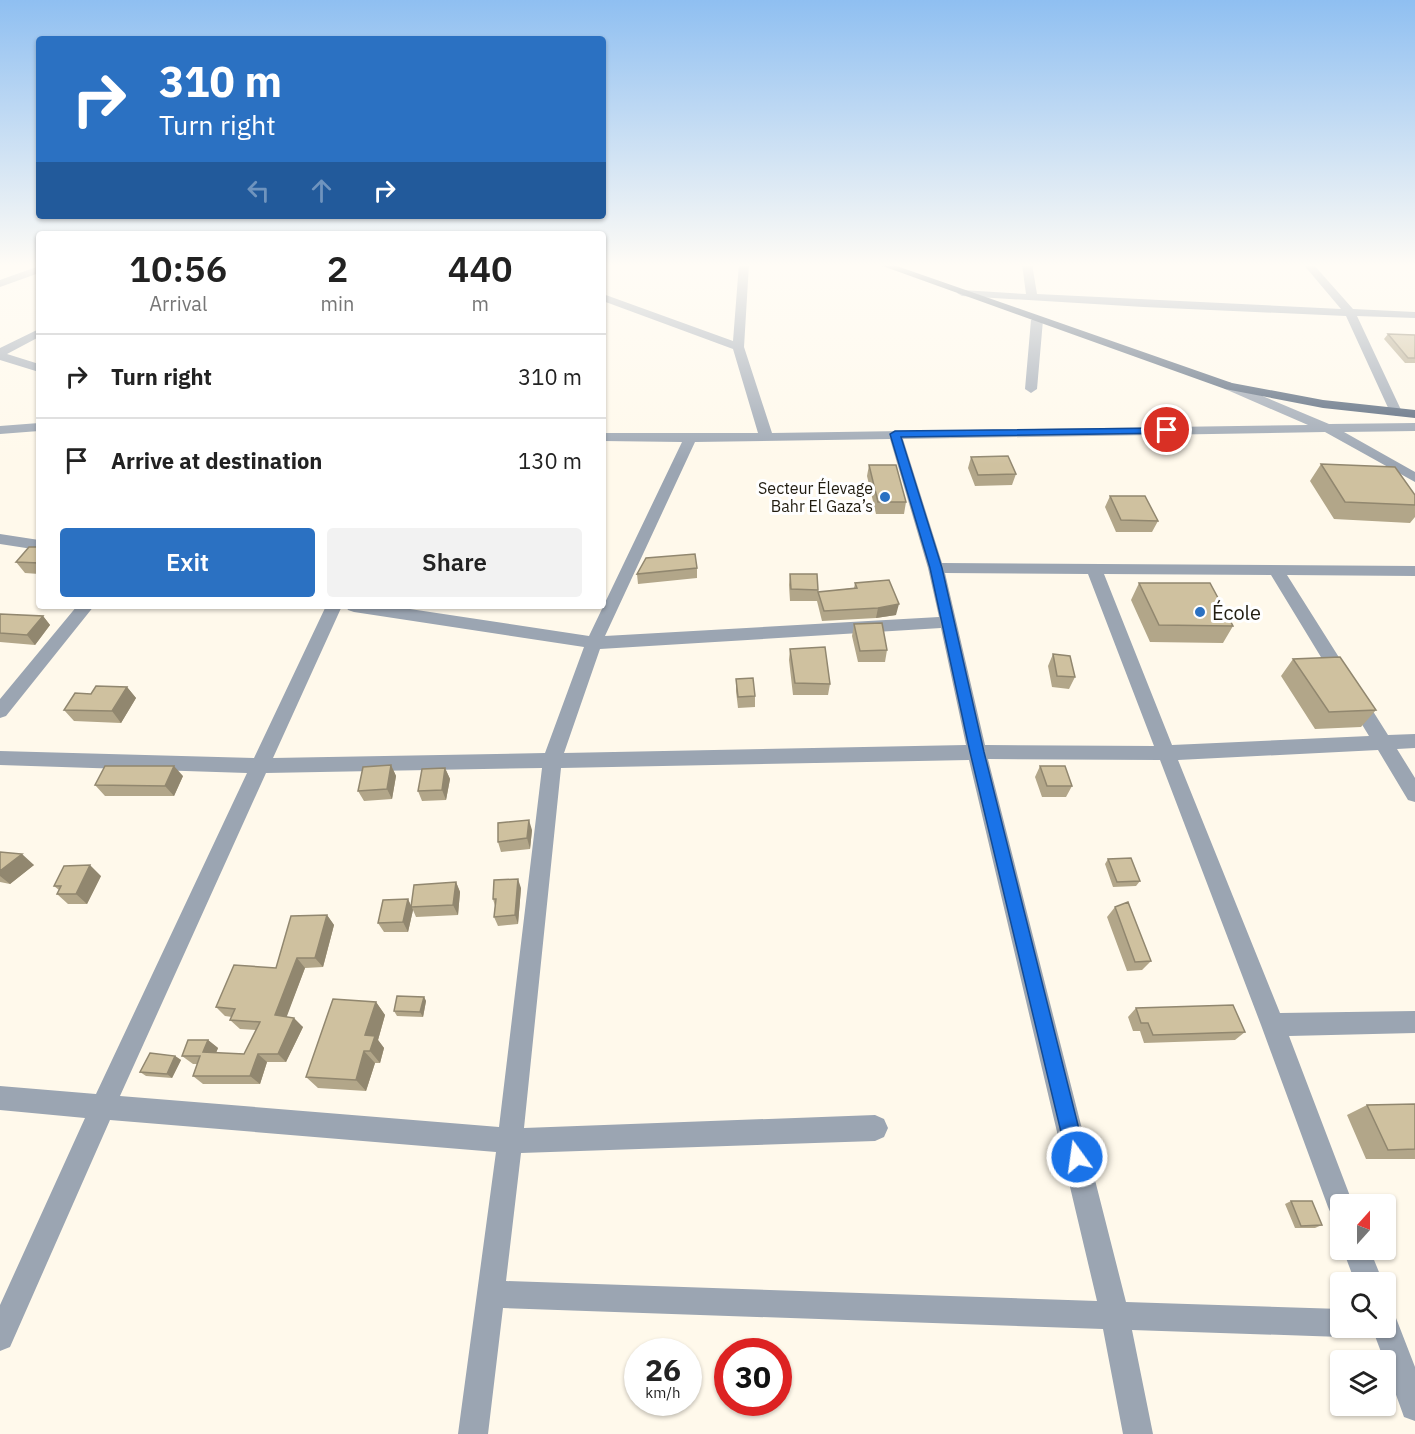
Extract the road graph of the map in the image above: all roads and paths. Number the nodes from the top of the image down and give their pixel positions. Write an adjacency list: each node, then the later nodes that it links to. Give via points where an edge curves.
1 (695, 331): 7 (street)
2 (739, 331): 7 (street)
3 (1036, 331): 11 (street)
4 (1069, 331): 10 (main road)
5 (1359, 331): 12 (street)
6 (36, 334): 8 (street)
7 (738, 347): 20 (street)
8 (0, 355): 9 (street)
9 (36, 367)
10 (1229, 386): 12 (main road, via 1323,404); 16 (street)
11 (1031, 389)
12 (1396, 412): 13 (main road)
13 (1415, 414)
14 (36, 427): 17 (street)
15 (1415, 427): 16 (street)
16 (1329, 429): 18 (street); 22 (street)
17 (0, 430)
18 (895, 434): 20 (street); 25 (street)
19 (606, 436): 21 (street)
20 (766, 436): 21 (street)
21 (690, 438): 33 (street)
22 (1415, 478)
23 (0, 539): 24 (street)
24 (36, 545)
25 (936, 568): 26 (street); 32 (street)
26 (1094, 569): 27 (street); 38 (street)
27 (1276, 570): 28 (street); 36 (street)
28 (1415, 571)
29 (84, 609): 34 (street)
30 (333, 609): 41 (street)
31 (373, 609): 33 (street)
32 (947, 621): 33 (street); 37 (street)
33 (594, 643): 40 (street)
34 (0, 711)
35 (1415, 741): 36 (street)
36 (1381, 742): 38 (street); 42 (street)
37 (977, 752): 38 (street); 40 (street); 51 (street)
38 (1166, 753): 44 (street)
39 (0, 758): 41 (street)
40 (552, 760): 41 (street); 48 (street)
41 (258, 766): 46 (street)
42 (1415, 794)
43 (1415, 1022): 44 (street)
44 (1273, 1025): 49 (street)
45 (0, 1098): 46 (street)
46 (103, 1106): 48 (street); 53 (street)
47 (875, 1128): 48 (street)
48 (510, 1141): 50 (street)
49 (1336, 1194)
50 (490, 1294): 51 (street); 56 (street)
51 (1115, 1315): 52 (street); 57 (street)
52 (1330, 1323)
53 (0, 1337)
54 (1390, 1338): 55 (street)
55 (1415, 1406)
56 (473, 1434)
57 (1138, 1434)

